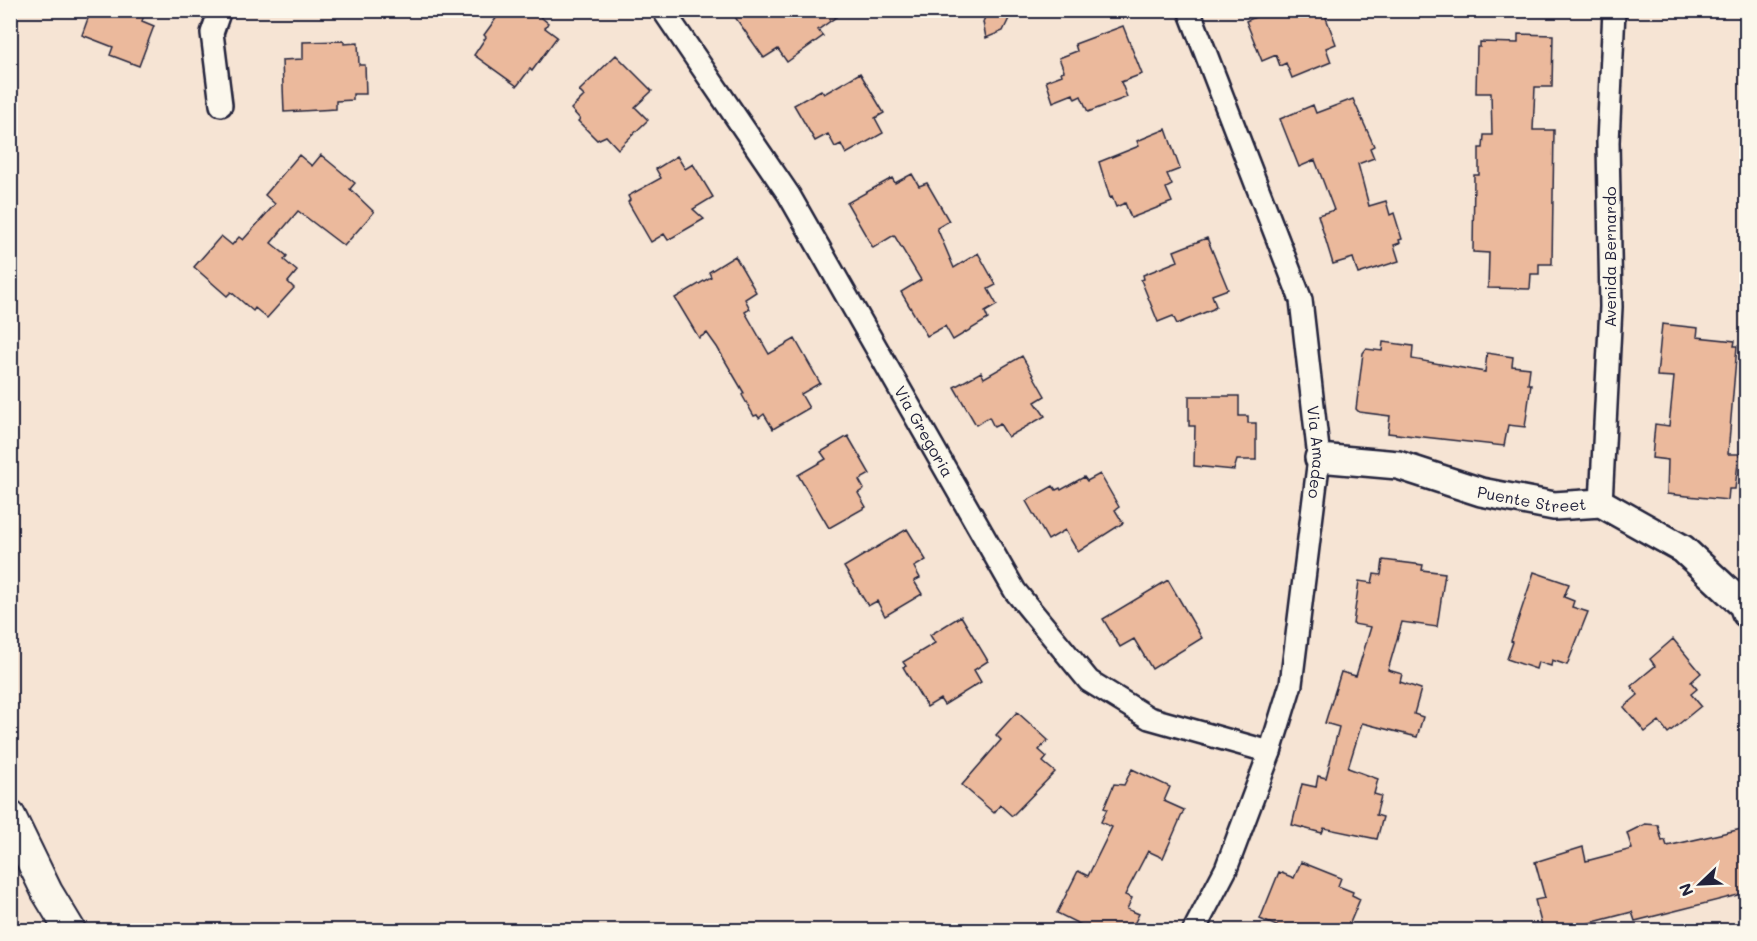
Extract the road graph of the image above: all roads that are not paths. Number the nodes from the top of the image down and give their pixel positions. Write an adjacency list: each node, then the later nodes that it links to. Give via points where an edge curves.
1 (220, 10): 5 (street, via 212,33)
2 (663, 10): 9 (street, Via Gregoria, via 789,195 1022,600 1089,681 1149,718)
3 (1189, 10): 6 (street, Via Amadeo, via 1301,300)
4 (1614, 10): 7 (street, Avenida Bernardo, via 1608,142 1611,307)
5 (220, 105)
6 (1319, 458): 7 (street, Puente Street, via 1398,465 1481,492 1554,506); 9 (street, Via Amadeo, via 1291,684)
7 (1601, 503): 8 (street, Puente Street, via 1683,549 1743,605)
8 (1746, 613)
9 (1270, 752): 12 (street, Via Amadeo, via 1226,869)
10 (10, 816): 11 (main road)
11 (70, 930)
12 (1194, 930)

